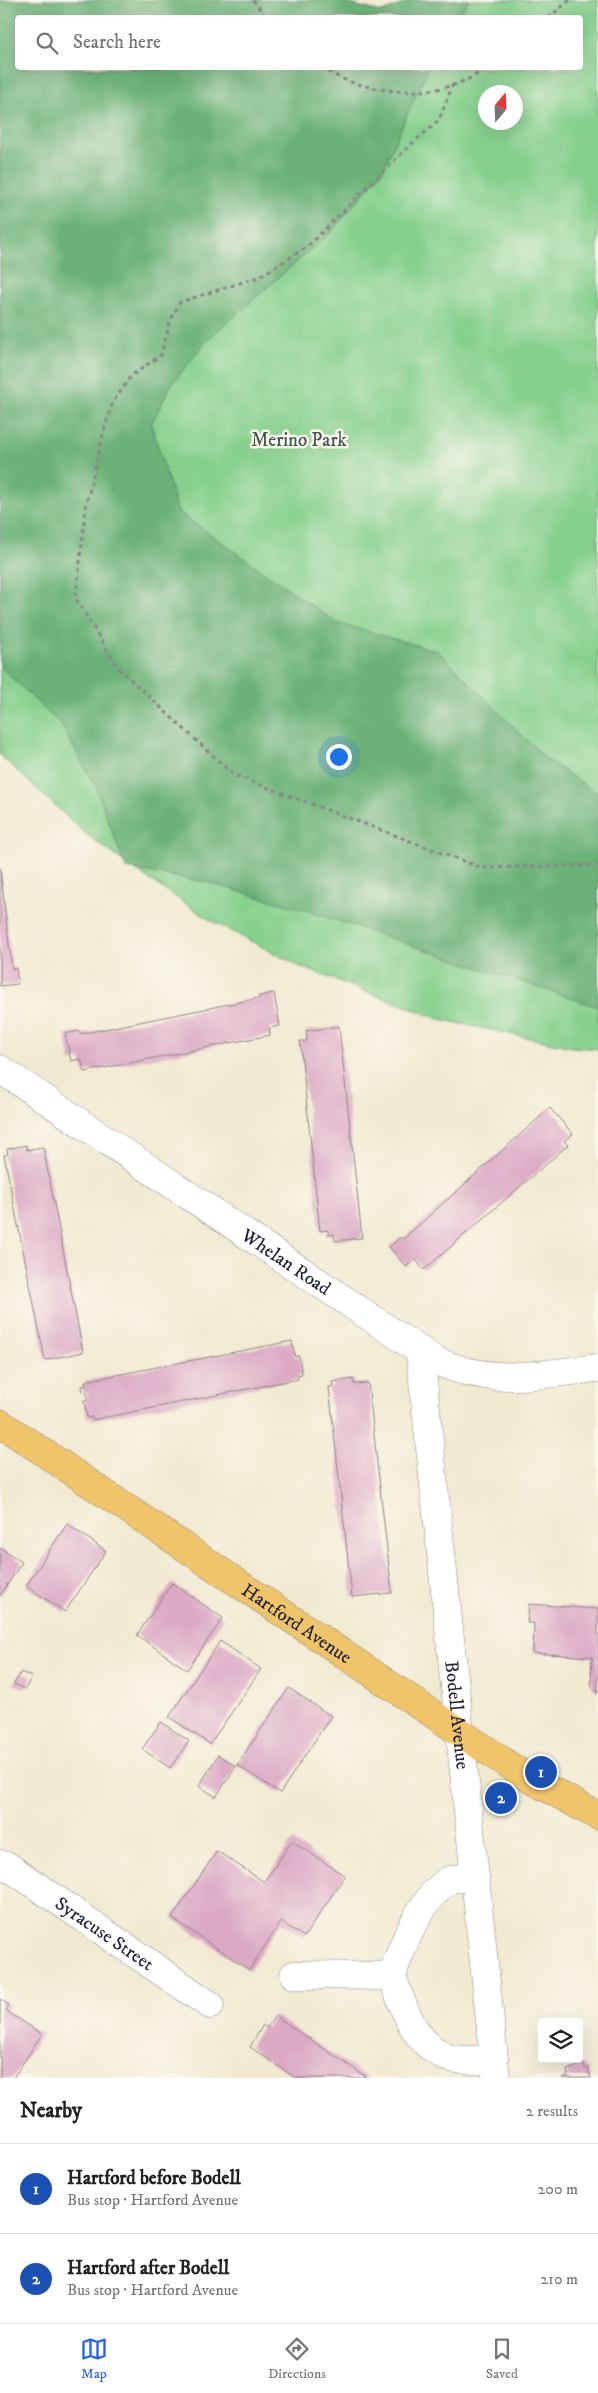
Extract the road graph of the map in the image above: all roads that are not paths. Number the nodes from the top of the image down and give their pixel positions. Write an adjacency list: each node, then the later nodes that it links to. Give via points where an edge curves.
1 (0, 1070): 2 (street, Whelan Road)
2 (420, 1352): 3 (street, Whelan Road, via 451,1368 482,1376 508,1377); 5 (street, Bodell Avenue)
3 (598, 1368)
4 (0, 1423): 5 (main road, Hartford Avenue)
5 (460, 1732): 6 (main road, Hartford Avenue, via 525,1776); 8 (street, Bodell Avenue)
6 (598, 1816)
7 (0, 1864): 11 (street, Syracuse Street, via 9,1867)
8 (475, 1877): 10 (street, via 450,1880 433,1895 404,1941); 12 (street, Bodell Avenue)
9 (294, 1975): 10 (street)
10 (392, 1976): 12 (street, via 415,2032 441,2055)
11 (210, 2005)
12 (495, 2069)

